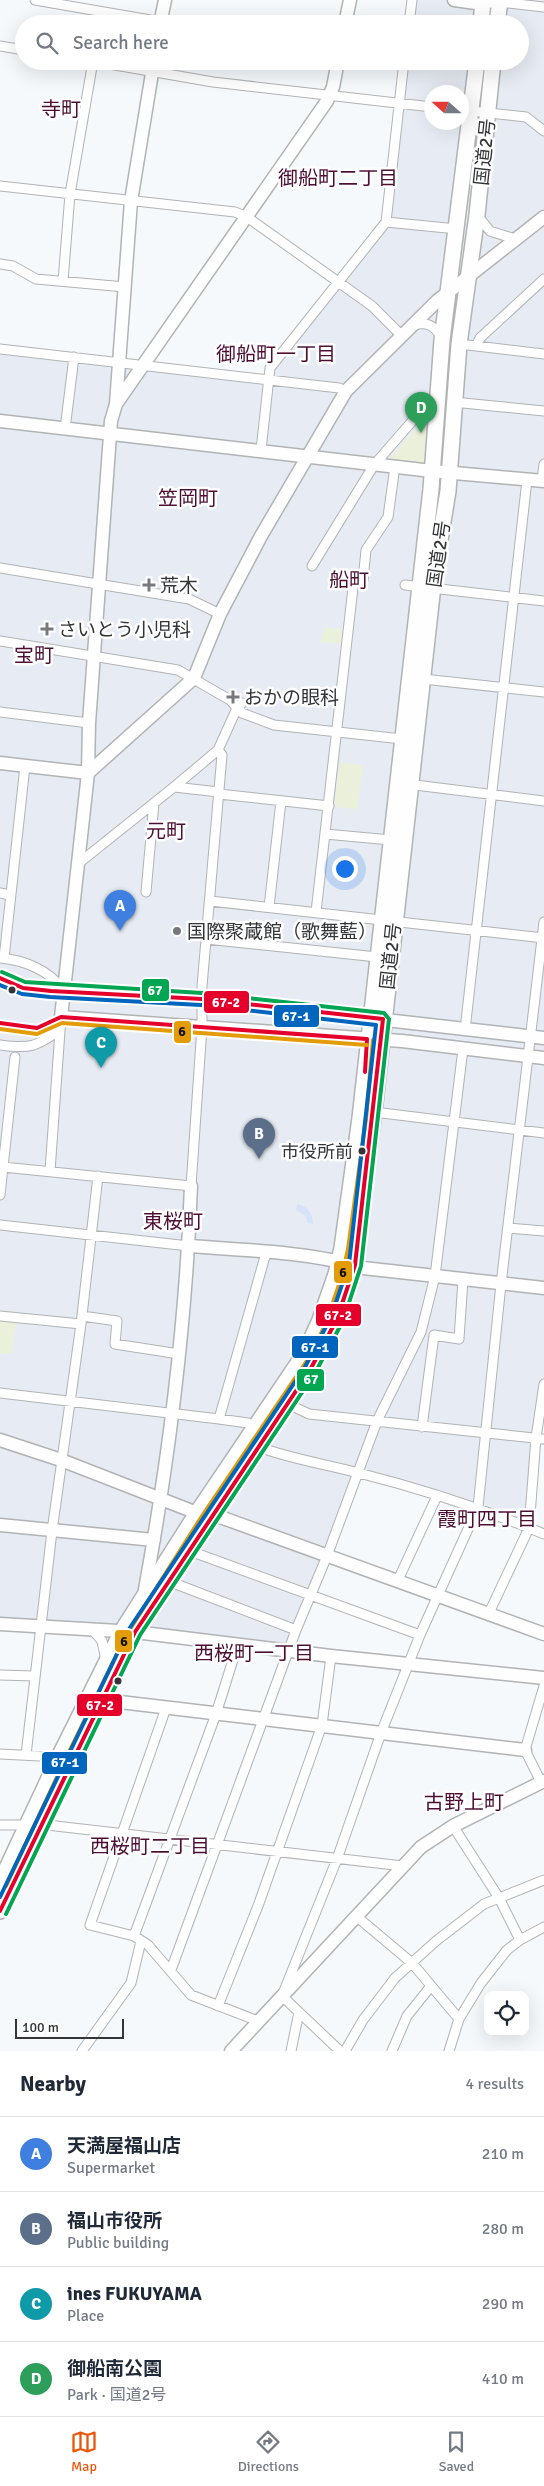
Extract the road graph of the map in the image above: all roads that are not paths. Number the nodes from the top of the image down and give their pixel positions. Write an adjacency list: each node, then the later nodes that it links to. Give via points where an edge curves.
1 (35, 0): 9 (street)
2 (164, 0): 10 (street)
3 (350, 0): 11 (street)
4 (412, 0): 12 (street)
5 (454, 0): 7 (street)
6 (499, 1): 7 (street); 8 (street); 14 (highway)
7 (483, 2): 13 (highway)
8 (544, 7)
9 (117, 15)
10 (161, 15)
11 (347, 15)
12 (410, 15)
13 (482, 15)
14 (498, 15)
15 (0, 46): 16 (street)
16 (15, 48)
17 (91, 70): 33 (street)
18 (153, 70): 34 (street)
19 (173, 70): 24 (street)
20 (336, 70): 24 (street)
21 (403, 70): 26 (street)
22 (475, 70): 25 (highway, 国道2号)
23 (492, 70): 29 (highway, 国道2号)
24 (330, 94): 26 (street); 36 (street)
25 (469, 101)
26 (400, 102): 27 (street); 38 (street)
27 (424, 106)
28 (469, 111): 29 (street)
29 (488, 114): 30 (street, via 526,117); 35 (highway, 国道2号)
30 (542, 125)
31 (465, 130): 39 (highway, 国道2号)
32 (0, 186): 33 (street)
33 (70, 194): 34 (street); 44 (street)
34 (131, 201): 36 (street, via 235,212); 46 (street)
35 (477, 215): 40 (street, via 490,230); 42 (highway, 国道2号)
36 (248, 217): 45 (street); 57 (street)
37 (544, 217): 40 (street)
38 (386, 222): 39 (street); 45 (street)
39 (457, 229): 47 (highway, 国道2号)
40 (515, 239): 42 (street)
41 (0, 264): 44 (street, via 13,266 36,279)
42 (467, 277): 47 (street); 51 (highway, 国道2号)
43 (544, 279): 52 (street, via 480,338)
44 (63, 281): 46 (street)
45 (340, 281): 49 (street, via 372,306); 58 (street, via 270,368)
46 (125, 287): 56 (street)
47 (448, 293): 48 (street); 50 (highway, 国道2号)
48 (414, 324): 49 (street); 50 (street, via 432,326)
49 (402, 336): 59 (street)
50 (442, 340): 60 (highway, 国道2号)
51 (459, 344): 52 (street); 61 (highway, 国道2号)
52 (476, 346): 54 (street)
53 (0, 349): 55 (street)
54 (544, 351)
55 (74, 357): 56 (street); 65 (street)
56 (119, 363): 57 (street); 62 (street)
57 (144, 365): 58 (street); 62 (street)
58 (269, 379): 59 (street); 67 (street)
59 (346, 391): 68 (street)
60 (438, 397): 70 (street, via 428,403); 72 (highway, 国道2号)
61 (453, 402): 63 (street); 73 (highway, 国道2号)
62 (116, 404): 66 (street)
63 (544, 411)
64 (0, 421): 65 (street)
65 (65, 429): 66 (street)
66 (110, 432): 67 (street); 78 (street)
67 (262, 450): 68 (street)
68 (307, 456): 70 (street); 82 (street)
69 (544, 464): 75 (street)
70 (374, 465): 71 (street); 76 (street)
71 (395, 466): 72 (street); 92 (street, via 388,518 366,550 359,580)
72 (432, 471): 73 (street); 79 (highway, 国道2号)
73 (448, 473): 74 (street); 79 (highway, 国道2号)
74 (527, 480): 75 (street); 80 (street)
75 (543, 481)
76 (312, 566)
77 (0, 568): 78 (street)
78 (99, 585): 82 (street, via 189,599); 84 (street)
79 (419, 587): 80 (street); 86 (highway, 国道2号); 93 (highway, 国道2号)
80 (513, 597): 81 (street); 87 (street)
81 (544, 601)
82 (220, 614): 85 (street)
83 (0, 641): 84 (street)
84 (94, 656): 85 (street, via 178,670); 91 (street)
85 (194, 678): 89 (street); 97 (street)
86 (423, 679): 87 (street); 98 (highway, 国道2号)
87 (502, 688): 88 (street); 101 (street)
88 (544, 692)
89 (240, 706): 92 (street, via 242,713 274,725); 94 (street)
90 (0, 712): 91 (street)
91 (89, 723): 97 (street)
92 (337, 733): 93 (street); 105 (street)
93 (402, 739): 98 (highway, 国道2号)
94 (218, 750): 99 (street); 100 (street, via 222,755)
95 (0, 763): 96 (street)
96 (25, 766): 97 (street); 111 (street)
97 (88, 773): 108 (street)
98 (404, 784): 101 (street); 107 (highway, 国道2号); 115 (highway, 国道2号)
99 (174, 787): 100 (street); 104 (street)
100 (219, 793): 102 (street); 112 (street)
101 (490, 795): 103 (street); 117 (street)
102 (281, 801): 105 (street); 113 (street)
103 (544, 801)
104 (154, 803): 108 (street); 109 (street)
105 (329, 806): 106 (street)
106 (325, 834): 107 (street); 114 (street)
107 (390, 840): 115 (highway, 国道2号)
108 (78, 863): 122 (street)
109 (146, 892)
110 (0, 893): 111 (street)
111 (10, 895): 121 (street)
112 (210, 901): 113 (street); 119 (street)
113 (269, 907): 114 (street)
114 (316, 912): 115 (street)
115 (388, 920): 117 (street); 120 (highway, 国道2号); 124 (highway, 国道2号)
116 (544, 922): 118 (street)
117 (476, 929): 118 (street); 127 (street)
118 (543, 938): 128 (street)
119 (206, 939): 120 (street); 123 (street)
120 (377, 957): 124 (highway, 国道2号)
121 (2, 958): 122 (street, via 27,963 57,981)
122 (63, 990): 123 (street); 125 (street)
123 (202, 999): 124 (street); 126 (street)
124 (377, 1018): 127 (street); 129 (highway, 国道2号)
125 (61, 1024): 126 (street); 130 (street, via 32,1046); 141 (street)
126 (202, 1026): 129 (street); 143 (street)
127 (465, 1030): 128 (street)
128 (538, 1037): 132 (street)
129 (374, 1039): 131 (street); 135 (highway, 国道2号); 151 (highway, 国道2号)
130 (0, 1045)
131 (463, 1049): 132 (street); 136 (street)
132 (529, 1056): 134 (street); 137 (street)
133 (15, 1057): 139 (street)
134 (544, 1058)
135 (374, 1112): 136 (street); 152 (highway, 国道2号)
136 (454, 1122): 137 (street); 153 (street)
137 (520, 1130): 138 (street); 146 (street)
138 (544, 1133)
139 (3, 1143): 140 (street)
140 (3, 1166): 141 (street); 144 (street)
141 (50, 1171): 142 (street)
142 (98, 1176): 143 (street); 148 (street)
143 (191, 1186): 149 (street)
144 (0, 1195)
145 (0, 1225): 148 (street)
146 (508, 1228): 147 (street); 155 (street)
147 (544, 1231)
148 (91, 1236): 149 (street); 158 (street)
149 (190, 1246): 150 (street); 159 (street)
150 (266, 1253): 151 (street); 165 (street)
151 (339, 1262): 152 (street); 168 (highway, 国道2号, via 309,1344)
152 (355, 1266): 153 (street); 163 (highway, 国道2号, via 337,1319)
153 (435, 1276): 154 (street); 166 (street, via 421,1332)
154 (463, 1279): 155 (street); 167 (street, via 459,1339 434,1336)
155 (501, 1284): 156 (street); 169 (street)
156 (544, 1288)
157 (0, 1316): 158 (street)
158 (81, 1320): 159 (street, via 117,1321 115,1344); 162 (street)
159 (179, 1354): 164 (street)
160 (544, 1384): 170 (street)
161 (0, 1393): 162 (street)
162 (71, 1400): 164 (street); 173 (street)
163 (288, 1404): 166 (street, via 309,1414); 172 (highway, 国道2号)
164 (172, 1413): 165 (street); 176 (street)
165 (219, 1419): 168 (street, via 248,1423)
166 (377, 1421): 167 (street); 174 (street)
167 (422, 1427): 169 (street)
168 (255, 1428): 178 (highway, 国道2号)
169 (485, 1433): 170 (street); 177 (street)
170 (540, 1438): 181 (street)
171 (0, 1440): 173 (street)
172 (259, 1447): 174 (street); 179 (highway, 国道2号)
173 (61, 1460): 176 (street); 182 (street)
174 (359, 1473): 175 (street); 186 (street)
175 (437, 1496): 177 (street); 187 (street)
176 (162, 1498): 178 (street); 184 (street)
177 (478, 1507): 181 (street); 189 (street)
178 (197, 1513): 179 (street); 191 (highway, 国道2号)
179 (212, 1516): 185 (highway, 国道2号); 186 (street)
180 (0, 1525): 182 (street)
181 (529, 1528): 183 (street); 192 (street)
182 (52, 1531): 184 (street); 194 (street)
183 (544, 1534)
184 (154, 1540): 191 (street)
185 (190, 1551): 188 (highway, 国道2号); 190 (street)
186 (327, 1556): 187 (street); 190 (street)
187 (398, 1580): 189 (street)
188 (168, 1581): 196 (street); 197 (highway, 国道2号)
189 (437, 1594): 192 (street); 199 (street)
190 (311, 1596): 196 (street); 199 (street)
191 (144, 1597): 197 (highway, 国道2号)
192 (489, 1613): 198 (street)
193 (0, 1624): 194 (street)
194 (40, 1626): 195 (street); 206 (street)
195 (92, 1630): 197 (street); 203 (street, via 102,1641)
196 (296, 1630): 201 (street)
197 (129, 1632): 200 (street); 203 (highway, 国道2号); 209 (highway, 国道2号)
198 (544, 1634)
199 (420, 1635): 204 (street)
200 (238, 1644): 201 (street); 211 (street)
201 (289, 1650): 202 (street); 212 (street)
202 (331, 1656): 204 (street); 213 (street)
203 (106, 1664): 218 (highway, 国道2号)
204 (409, 1664): 207 (street); 214 (street)
205 (0, 1675): 206 (street)
206 (34, 1676): 217 (street)
207 (544, 1678)
208 (544, 1686): 215 (street)
209 (102, 1700): 210 (street); 221 (highway, 国道2号)
210 (166, 1708): 211 (street); 223 (street)
211 (216, 1714): 212 (street); 224 (street)
212 (264, 1719): 213 (street); 225 (street)
213 (322, 1725): 214 (street); 226 (street)
214 (381, 1733): 215 (street); 227 (street)
215 (525, 1750): 219 (street)
216 (0, 1754): 217 (street)
217 (26, 1756): 218 (street)
218 (59, 1757): 221 (highway, 国道2号)
219 (543, 1781): 222 (street)
220 (0, 1825): 221 (street)
221 (35, 1825): 223 (street); 230 (highway, 国道2号); 232 (highway, 国道2号)
222 (454, 1826): 228 (street, via 422,1847); 231 (street)
223 (122, 1834): 224 (street); 235 (street, via 90,1925)
224 (170, 1838): 225 (street); 235 (street)
225 (217, 1845): 226 (street); 238 (street)
226 (276, 1851): 227 (street); 241 (street)
227 (337, 1859): 228 (street); 240 (street)
228 (403, 1866): 233 (street)
229 (544, 1880): 231 (street)
230 (0, 1881)
231 (499, 1898): 236 (street); 237 (street, via 484,1904)
232 (0, 1911)
233 (356, 1916): 237 (street); 240 (street)
234 (544, 1927): 236 (street)
235 (138, 1938): 238 (street); 245 (street, via 130,1983)
236 (520, 1940): 243 (street, via 507,1950 481,1983)
237 (412, 1963): 239 (street); 249 (street, via 384,1992)
238 (170, 1970): 241 (street, via 191,1996)
239 (432, 1986): 243 (street); 250 (street, via 407,2016)
240 (282, 1996): 242 (street); 244 (street)
241 (218, 2006): 244 (street)
242 (299, 2012): 247 (street); 248 (street)
243 (459, 2018): 251 (street)
244 (258, 2022): 246 (street)
245 (82, 2051)
246 (230, 2051)
247 (291, 2051)
248 (340, 2051)
249 (345, 2051)
250 (392, 2051)
251 (449, 2051)

